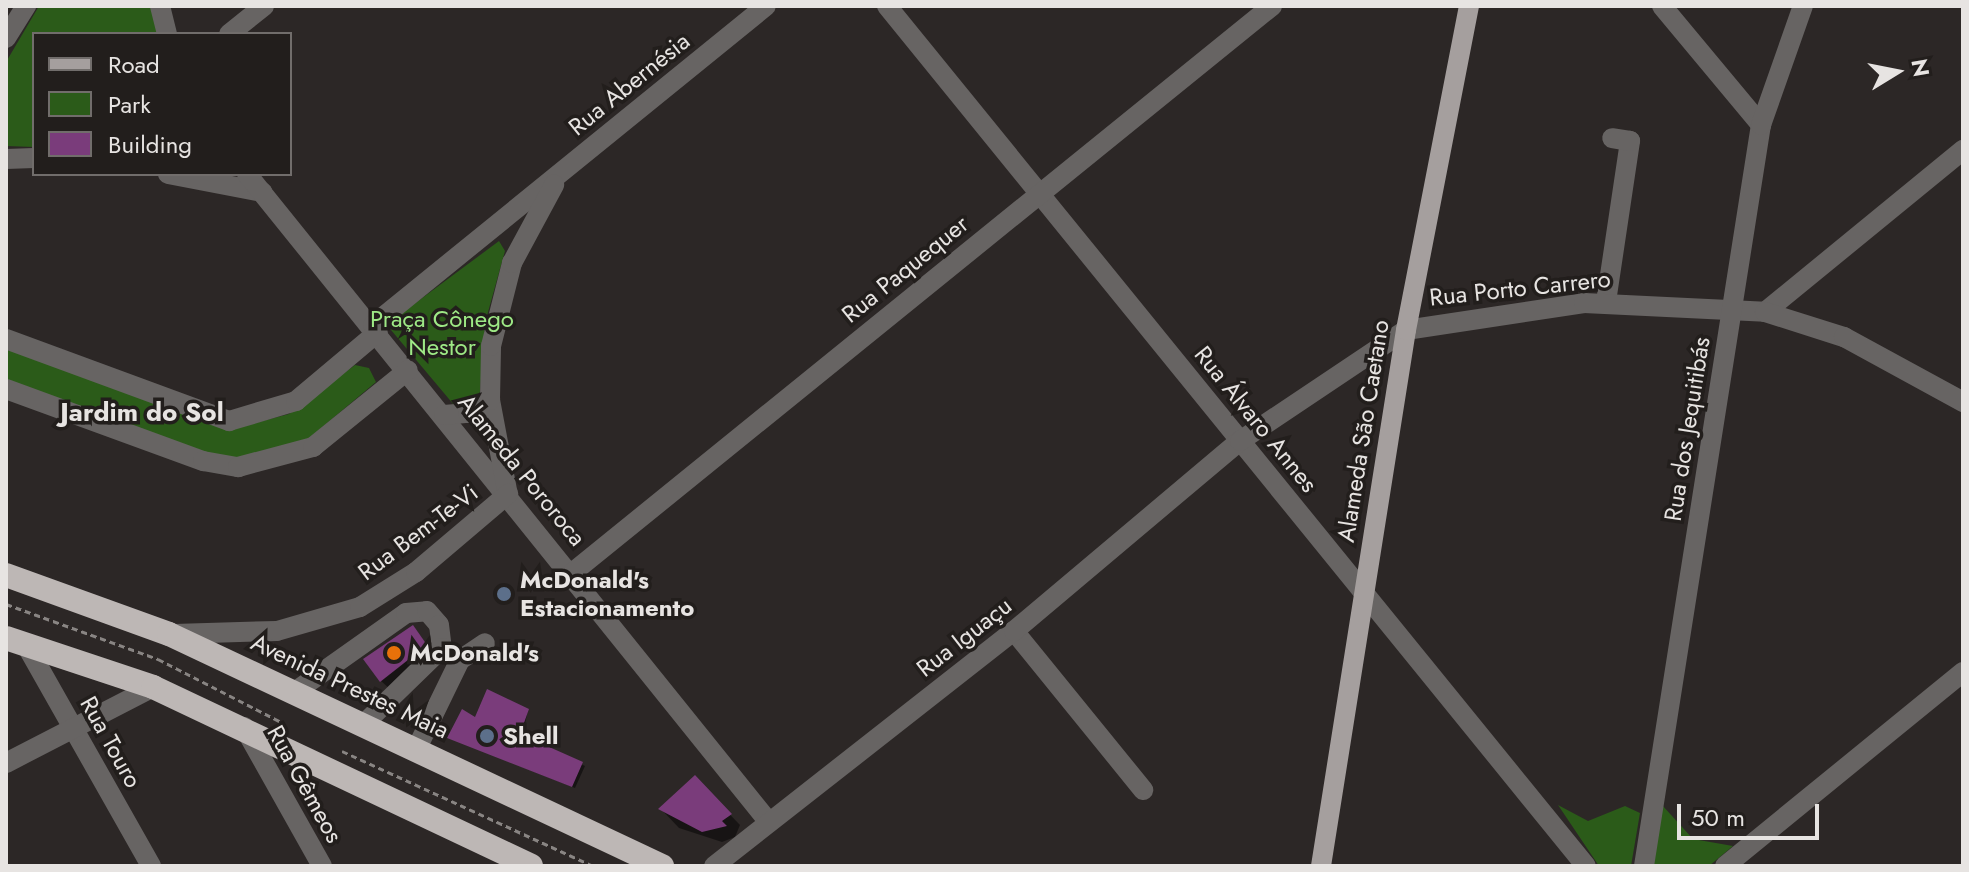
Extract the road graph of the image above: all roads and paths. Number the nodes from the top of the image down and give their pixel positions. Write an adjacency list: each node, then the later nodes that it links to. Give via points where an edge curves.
1 (26, 6): 12 (street)
2 (160, 6): 10 (street)
3 (264, 6): 11 (street)
4 (766, 6): 18 (street, Rua Abernésia)
5 (887, 6): 22 (street, Rua Álvaro Annes)
6 (1272, 6): 22 (street, Rua Paquequer)
7 (1469, 6): 27 (main road, Alameda São Caetano)
8 (1662, 6): 13 (street)
9 (1803, 6): 13 (street, Rua dos Jequitibás)
10 (166, 32)
11 (232, 32)
12 (6, 38)
13 (1761, 125): 24 (street, Rua dos Jequitibás)
14 (1612, 138): 23 (street, via 1630,141)
15 (1963, 150): 25 (street)
16 (32, 158): 17 (street)
17 (6, 159)
18 (562, 172): 26 (street); 31 (street, via 521,242 503,291)
19 (178, 176): 21 (street)
20 (249, 176): 21 (street, Alameda Pororoca)
21 (262, 192): 26 (street, Alameda Pororoca)
22 (1039, 194): 34 (street, Rua Álvaro Annes); 36 (street, Rua Paquequer)
23 (1606, 302): 24 (street, Rua Porto Carrero); 27 (street, Rua Porto Carrero)
24 (1732, 309): 25 (street, Rua Porto Carrero); 65 (street, Rua dos Jequitibás)
25 (1765, 312): 32 (street, Rua Porto Carrero, via 1844,337)
26 (376, 329): 28 (street, via 296,401 229,421); 29 (street, Alameda Pororoca)
27 (1406, 330): 34 (street, Rua Porto Carrero); 38 (main road, Alameda São Caetano)
28 (6, 339)
29 (408, 370): 30 (street, via 313,447 238,467 203,461); 33 (street, Alameda Pororoca)
30 (6, 389)
31 (490, 400): 33 (street, via 468,413); 35 (street)
32 (1963, 402)
33 (444, 415): 35 (street, Alameda Pororoca)
34 (1240, 441): 38 (street, Rua Álvaro Annes); 40 (street, Rua Iguaçu)
35 (508, 494): 36 (street, Alameda Pororoca); 41 (street, Rua Bem-Te-Vi, via 416,572 360,607 299,626)
36 (572, 573): 55 (street, Alameda Pororoca)
37 (6, 575): 41 (highway, Avenida Prestes Maia)
38 (1362, 589): 63 (main road, Alameda São Caetano); 64 (street, Rua Álvaro Annes)
39 (6, 604): 48 (path, via 158,659)
40 (1014, 631): 54 (street); 55 (street, Rua Iguaçu)
41 (169, 634): 46 (highway, Avenida Prestes Maia)
42 (16, 641): 45 (highway); 50 (street, Rua Touro)
43 (485, 643): 52 (street, via 460,660)
44 (1963, 672): 66 (street)
45 (153, 687): 49 (highway); 50 (street)
46 (296, 691): 47 (highway, Avenida Prestes Maia); 47 (street, via 406,613 427,611 439,625 442,648)
47 (365, 723): 52 (highway, Avenida Prestes Maia)
48 (288, 726)
49 (244, 727): 56 (highway); 58 (street, Rua Gêmeos)
50 (74, 729): 53 (street); 57 (street, Rua Touro)
51 (330, 745): 60 (path)
52 (417, 748): 61 (highway, Avenida Prestes Maia)
53 (6, 763)
54 (1143, 790)
55 (768, 821): 62 (street, Rua Iguaçu)
56 (501, 858): 59 (highway)
57 (151, 866)
58 (322, 866)
59 (531, 866)
60 (593, 866)
61 (662, 866)
62 (714, 866)
63 (1321, 866)
64 (1586, 866)
65 (1644, 866)
66 (1725, 866)

